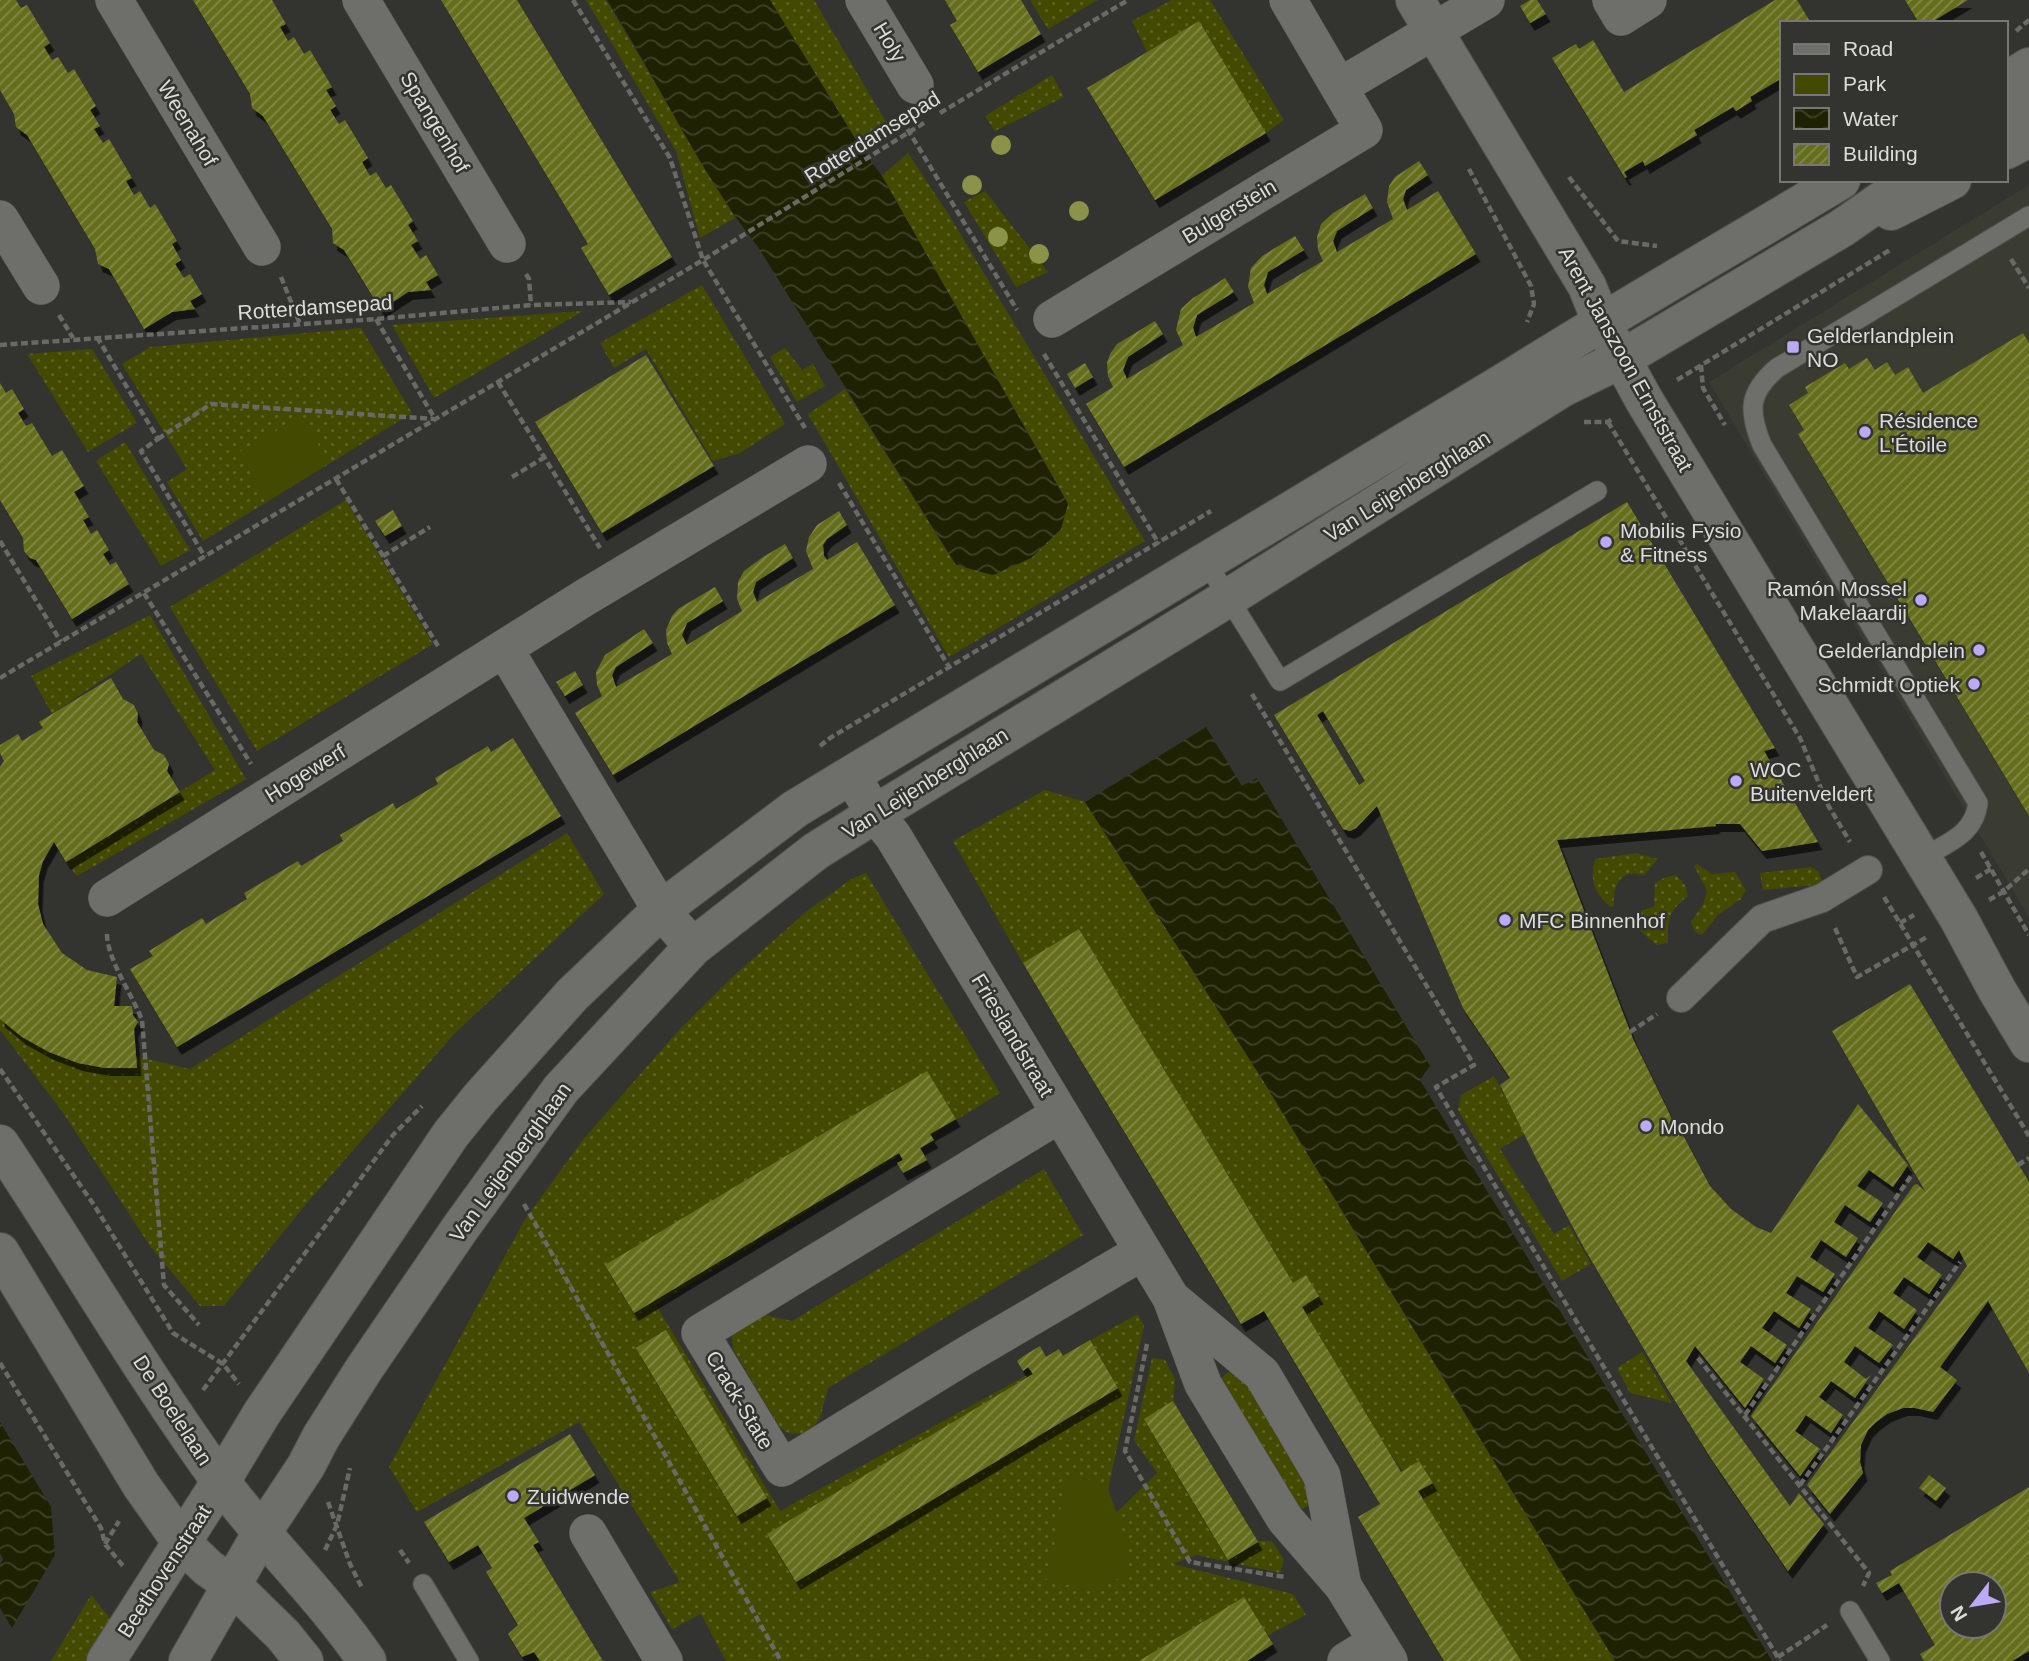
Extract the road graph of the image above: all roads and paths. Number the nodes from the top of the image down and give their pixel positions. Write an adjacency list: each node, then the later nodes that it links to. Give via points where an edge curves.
1 (114, 0): 30 (street, Weenahof)
2 (361, 0): 28 (street, Spangenhof)
3 (573, 0): 31 (path, via 670,158)
4 (864, 0): 14 (street, Holy)
5 (1129, 0): 17 (path, Rotterdamsepad)
6 (1288, 0): 13 (street, Bulgerstein)
7 (1486, 0): 10 (street)
8 (1611, 0): 9 (street, via 1621,17)
9 (1648, 0)
10 (1424, 16): 13 (street); 36 (street, Arent Janszoon Ernststraat, via 1587,286)
11 (2029, 67): 12 (street)
12 (2008, 79)
13 (1339, 87): 38 (street, Bulgerstein, via 1364,130)
14 (905, 97): 17 (path)
15 (2029, 104): 16 (street)
16 (2008, 115)
17 (909, 132): 31 (path, Rotterdamsepad); 38 (path)
18 (2029, 138): 19 (street)
19 (2008, 149)
20 (1463, 158): 41 (path, via 1531,286 1534,304 1524,328)
21 (1564, 169): 32 (path, via 1618,241 1656,244)
22 (1838, 182): 32 (street, Van Leijenberghlaan)
23 (1908, 182): 27 (street, Van Leijenberghlaan)
24 (1948, 182): 27 (street, Van Leijenberghlaan, via 1916,200)
25 (2029, 216): 70 (lane, via 1777,368 1762,381 1754,397 1752,413 1762,445 1978,803 1968,830)
26 (0, 219): 33 (street)
27 (1842, 228): 42 (street, Van Leijenberghlaan)
28 (507, 243)
29 (1900, 244): 44 (path, via 1701,365)
30 (262, 247): 37 (path, via 286,285)
31 (703, 260): 34 (path, Rotterdamsepad); 49 (path)
32 (1676, 280): 36 (street, Van Leijenberghlaan)
33 (41, 286)
34 (632, 302): 35 (path, Rotterdamsepad, via 531,305); 43 (path, Rotterdamsepad)
35 (376, 319): 37 (path, Rotterdamsepad); 45 (path)
36 (1601, 321): 41 (street, Van Leijenberghlaan); 42 (street, Arent Janszoon Ernststraat)
37 (300, 324): 39 (path, Rotterdamsepad)
38 (1038, 328): 57 (path)
39 (97, 337): 40 (path, Rotterdamsepad); 47 (path)
40 (0, 345)
41 (1544, 357): 57 (street, Van Leijenberghlaan)
42 (1623, 358): 60 (street, Van Leijenberghlaan, via 1562,388); 70 (street, Arent Janszoon Ernststraat)
43 (498, 382): 45 (path, Rotterdamsepad); 48 (path)
44 (1703, 388)
45 (435, 419): 47 (path, via 211,404); 51 (path, Rotterdamsepad)
46 (1608, 422): 72 (path, via 1800,738 1828,805)
47 (158, 439): 56 (path, via 141,450)
48 (545, 457): 50 (path); 58 (path)
49 (817, 458): 58 (street, Hogewerf); 63 (path)
50 (512, 477)
51 (336, 479): 55 (path); 56 (path, Rotterdamsepad)
52 (1597, 491): 60 (lane, via 1280,681)
53 (430, 527): 55 (path)
54 (0, 541): 61 (path)
55 (383, 556): 64 (path)
56 (205, 557): 59 (path, Rotterdamsepad)
57 (1192, 568): 60 (lane); 67 (street, Van Leijenberghlaan)
58 (618, 577): 62 (street, Hogewerf)
59 (144, 593): 61 (path, Rotterdamsepad); 68 (path)
60 (1228, 598): 69 (street, Van Leijenberghlaan)
61 (61, 642): 65 (path, Rotterdamsepad)
62 (503, 648): 64 (street, Hogewerf); 75 (street)
63 (949, 667)
64 (457, 677): 68 (street, Hogewerf)
65 (0, 678)
66 (1278, 737): 121 (path, via 1474,1065 1436,1087)
67 (850, 775): 69 (street, Frieslandstraat); 75 (street, Van Leijenberghlaan, via 795,809)
68 (270, 794): 73 (street, Hogewerf)
69 (874, 814): 78 (street, Van Leijenberghlaan, via 816,851); 82 (street, Frieslandstraat, via 893,836)
70 (1922, 858): 76 (street, Arent Janszoon Ernststraat)
71 (2029, 869): 76 (path)
72 (1868, 870): 74 (street); 77 (path)
73 (107, 898): 92 (path, via 107,948 142,1020 164,1285)
74 (1822, 898): 77 (path, via 1857,977); 79 (street, via 1762,919)
75 (661, 910): 78 (street); 99 (street, Van Leijenberghlaan, via 572,995 451,1135)
76 (1959, 919): 77 (path); 80 (street, Arent Janszoon Ernststraat)
77 (1913, 945): 83 (path)
78 (693, 947): 104 (street, Van Leijenberghlaan, via 561,1089 364,1369)
79 (1681, 998)
80 (2029, 1043)
81 (0, 1069): 95 (path, De Boelelaan, via 94,1205 173,1333)
82 (1060, 1114): 91 (street, Frieslandstraat); 91 (street, Crack-State, via 700,1333 782,1468 951,1364)
83 (2029, 1136)
84 (0, 1144): 99 (street, De Boelelaan)
85 (2029, 1158): 86 (path)
86 (2018, 1165)
87 (1911, 1176): 96 (path)
88 (519, 1195): 119 (path)
89 (0, 1252): 105 (street)
90 (1960, 1262): 100 (path)
91 (1158, 1277): 109 (street, Frieslandstraat, via 1203,1384 1285,1519); 109 (street, Frieslandstraat, via 1262,1374 1322,1476); 109 (path, via 1125,1451 1190,1562)
92 (199, 1325)
93 (1698, 1358): 96 (path)
94 (0, 1363): 106 (path, via 101,1528)
95 (223, 1364)
96 (1745, 1415): 100 (path)
97 (354, 1458): 98 (path)
98 (350, 1468)
99 (221, 1481): 104 (street, De Boelelaan); 105 (street, Beethovenstraat)
100 (1800, 1485): 101 (path)
101 (1828, 1519)
102 (337, 1525): 110 (path)
103 (588, 1533): 118 (street)
104 (261, 1534): 107 (street, Van Leijenberghlaan); 116 (street, De Boelelaan)
105 (181, 1543): 107 (street); 113 (street, Beethovenstraat)
106 (105, 1544)
107 (231, 1584): 114 (street); 115 (street)
108 (424, 1584): 117 (lane)
109 (1343, 1587): 112 (street, Frieslandstraat)
110 (367, 1596)
111 (1850, 1611): 122 (lane)
112 (1383, 1651): 120 (street)
113 (106, 1661)
114 (188, 1661)
115 (304, 1661)
116 (367, 1661)
117 (469, 1661)
118 (664, 1661)
119 (781, 1661)
120 (1346, 1661)
121 (1780, 1661)
122 (1880, 1661)

